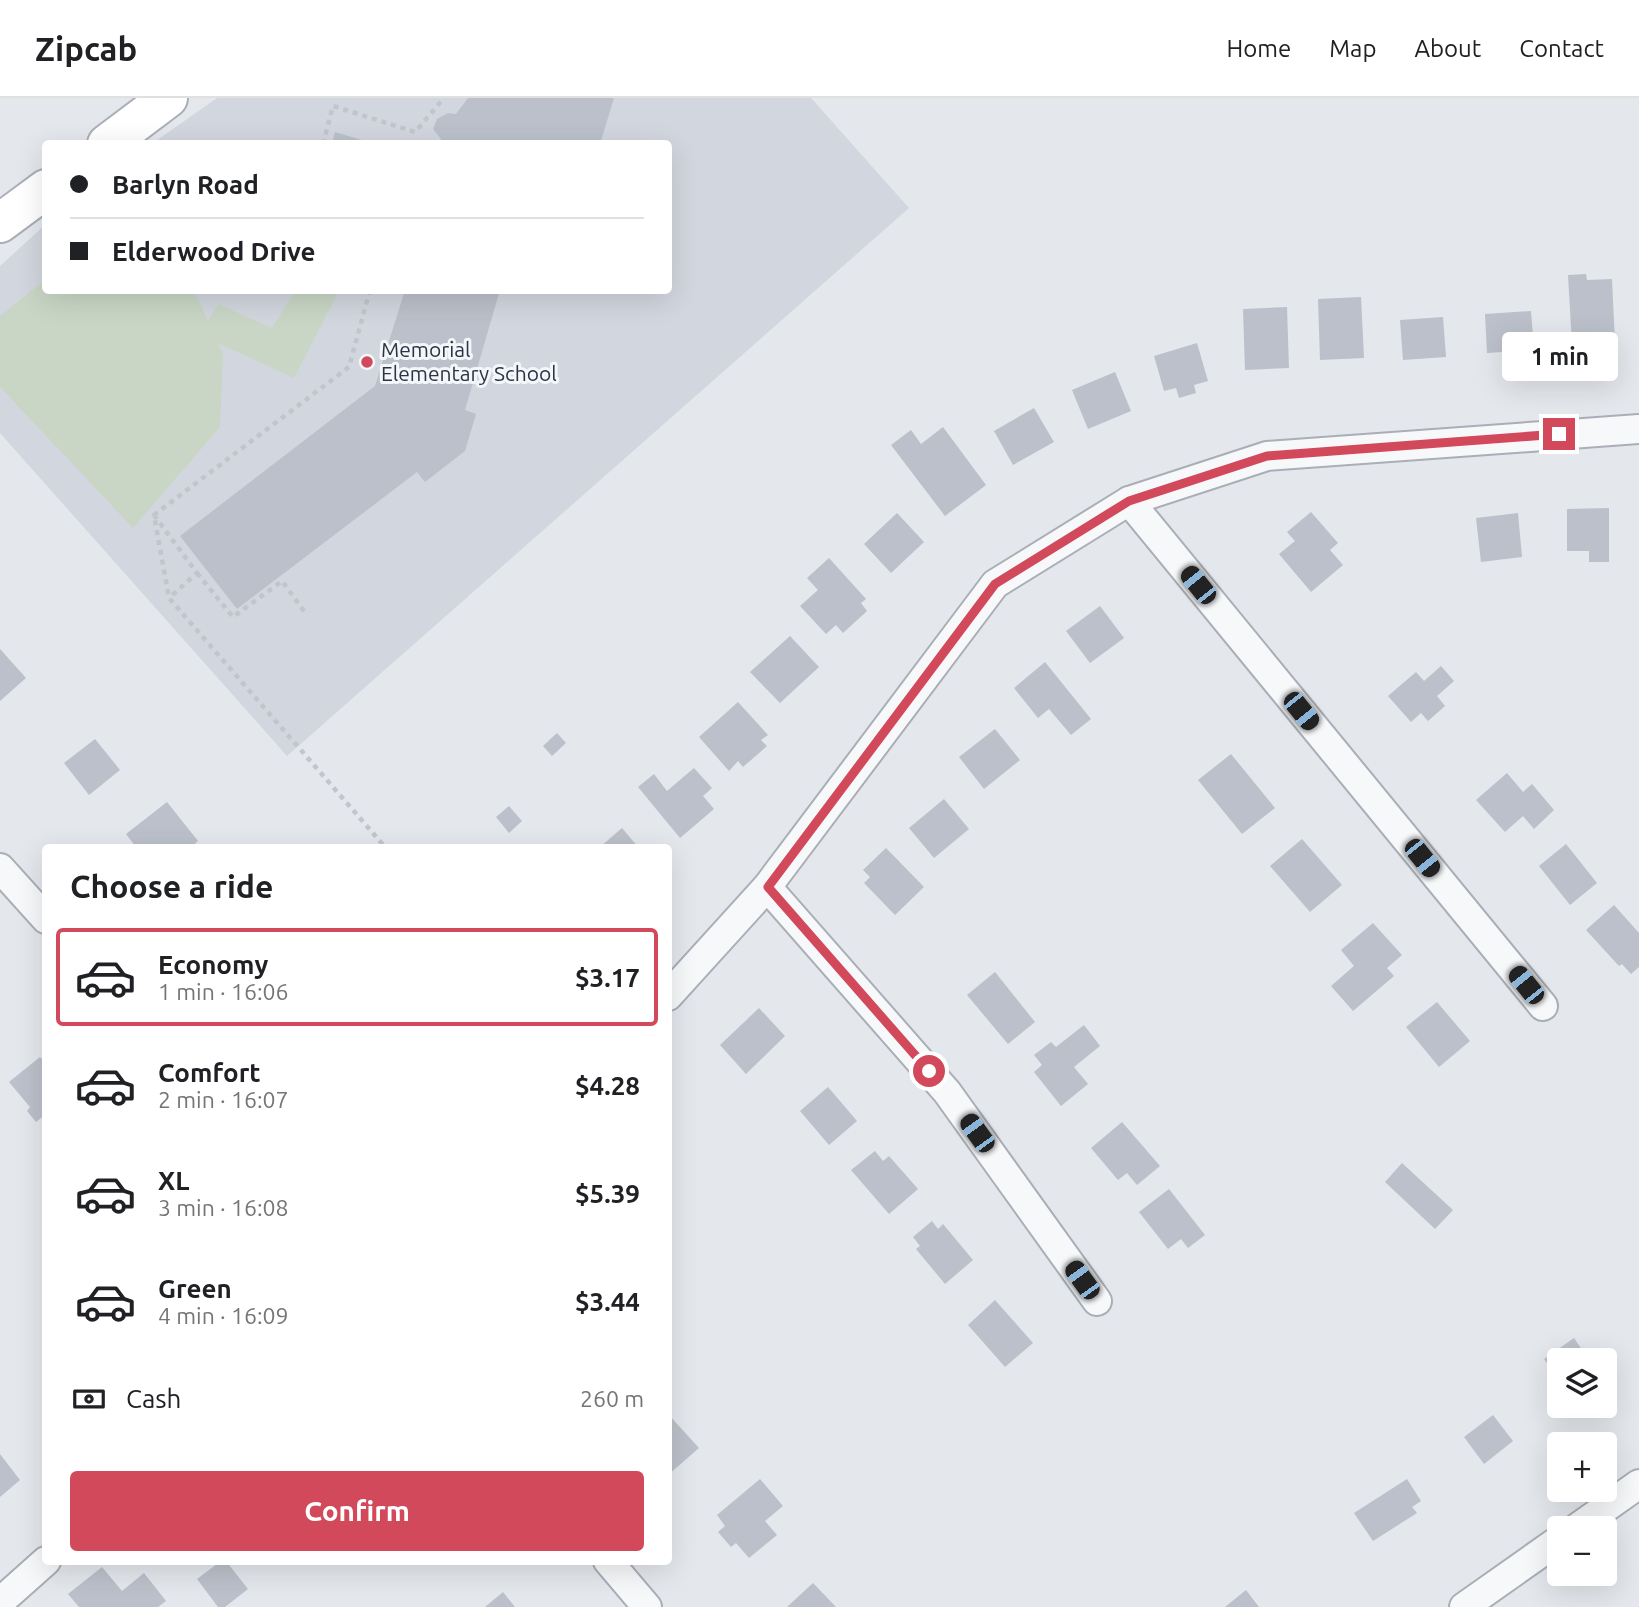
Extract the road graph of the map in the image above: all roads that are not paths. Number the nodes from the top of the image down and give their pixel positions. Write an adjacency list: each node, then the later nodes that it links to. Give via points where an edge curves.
1 (168, 98): 2 (main road)
2 (112, 140)
3 (42, 192): 4 (main road)
4 (0, 223)
5 (1639, 429): 6 (street, via 1267,456)
6 (1129, 501): 8 (street, via 995,584); 11 (street)
7 (0, 868): 9 (street)
8 (768, 887): 10 (street); 12 (street, via 947,1092)
9 (42, 915)
10 (672, 992)
11 (1543, 1006)
12 (1097, 1301)
13 (1639, 1484): 14 (street)
14 (1594, 1516)
15 (1547, 1548): 20 (street)
16 (42, 1565): 18 (street)
17 (611, 1565): 19 (street)
18 (0, 1602)
19 (647, 1607)
20 (1464, 1607)

